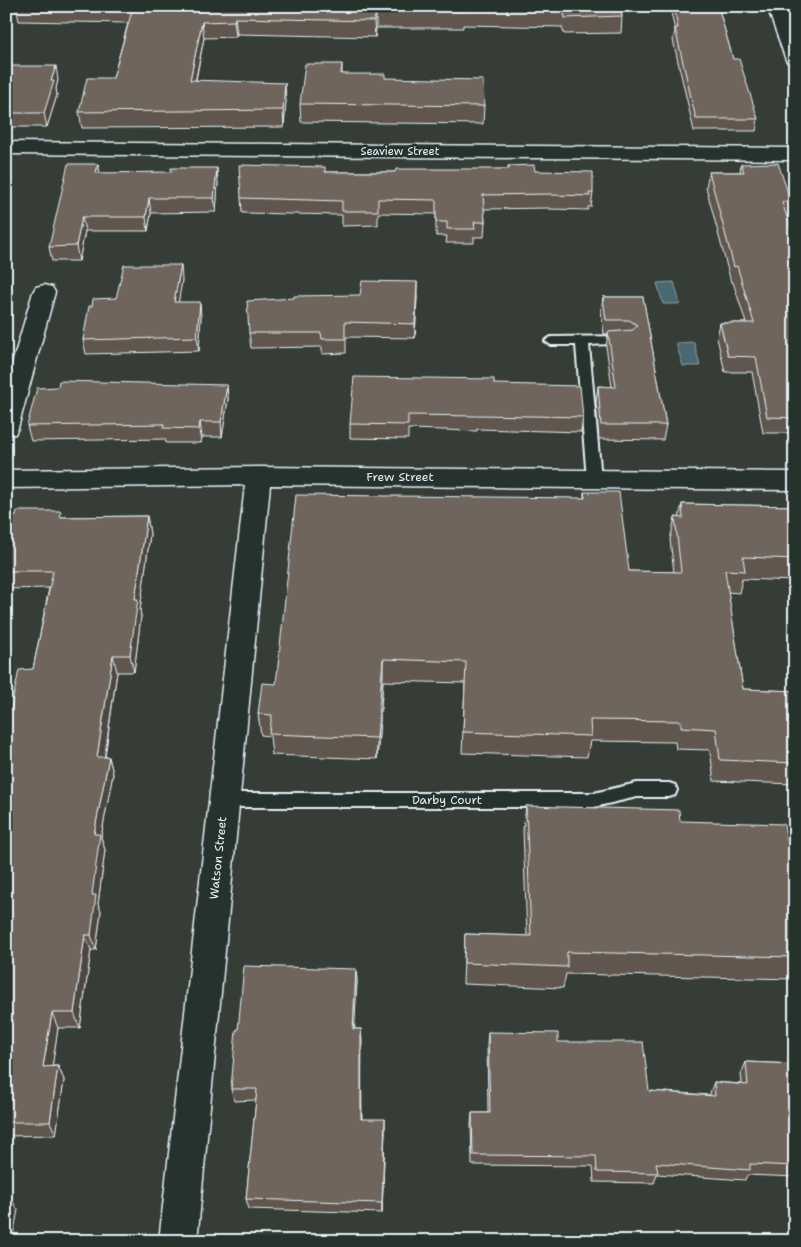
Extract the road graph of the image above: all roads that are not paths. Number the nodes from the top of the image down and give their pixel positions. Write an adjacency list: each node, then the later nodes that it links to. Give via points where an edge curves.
1 (775, 6): 2 (street)
2 (795, 60)
3 (6, 148): 4 (street, Seaview Street)
4 (795, 154)
5 (44, 292): 9 (street)
6 (627, 340): 8 (lane)
7 (551, 341): 8 (lane)
8 (582, 341): 12 (lane)
9 (6, 428)
10 (258, 476): 11 (street, Frew Street); 12 (street, Frew Street); 15 (street, Watson Street)
11 (6, 479)
12 (594, 479): 13 (street, Frew Street)
13 (795, 481)
14 (669, 790): 15 (lane, Darby Court, via 637,790 594,800)
15 (224, 800): 16 (street, Watson Street)
16 (178, 1241)

